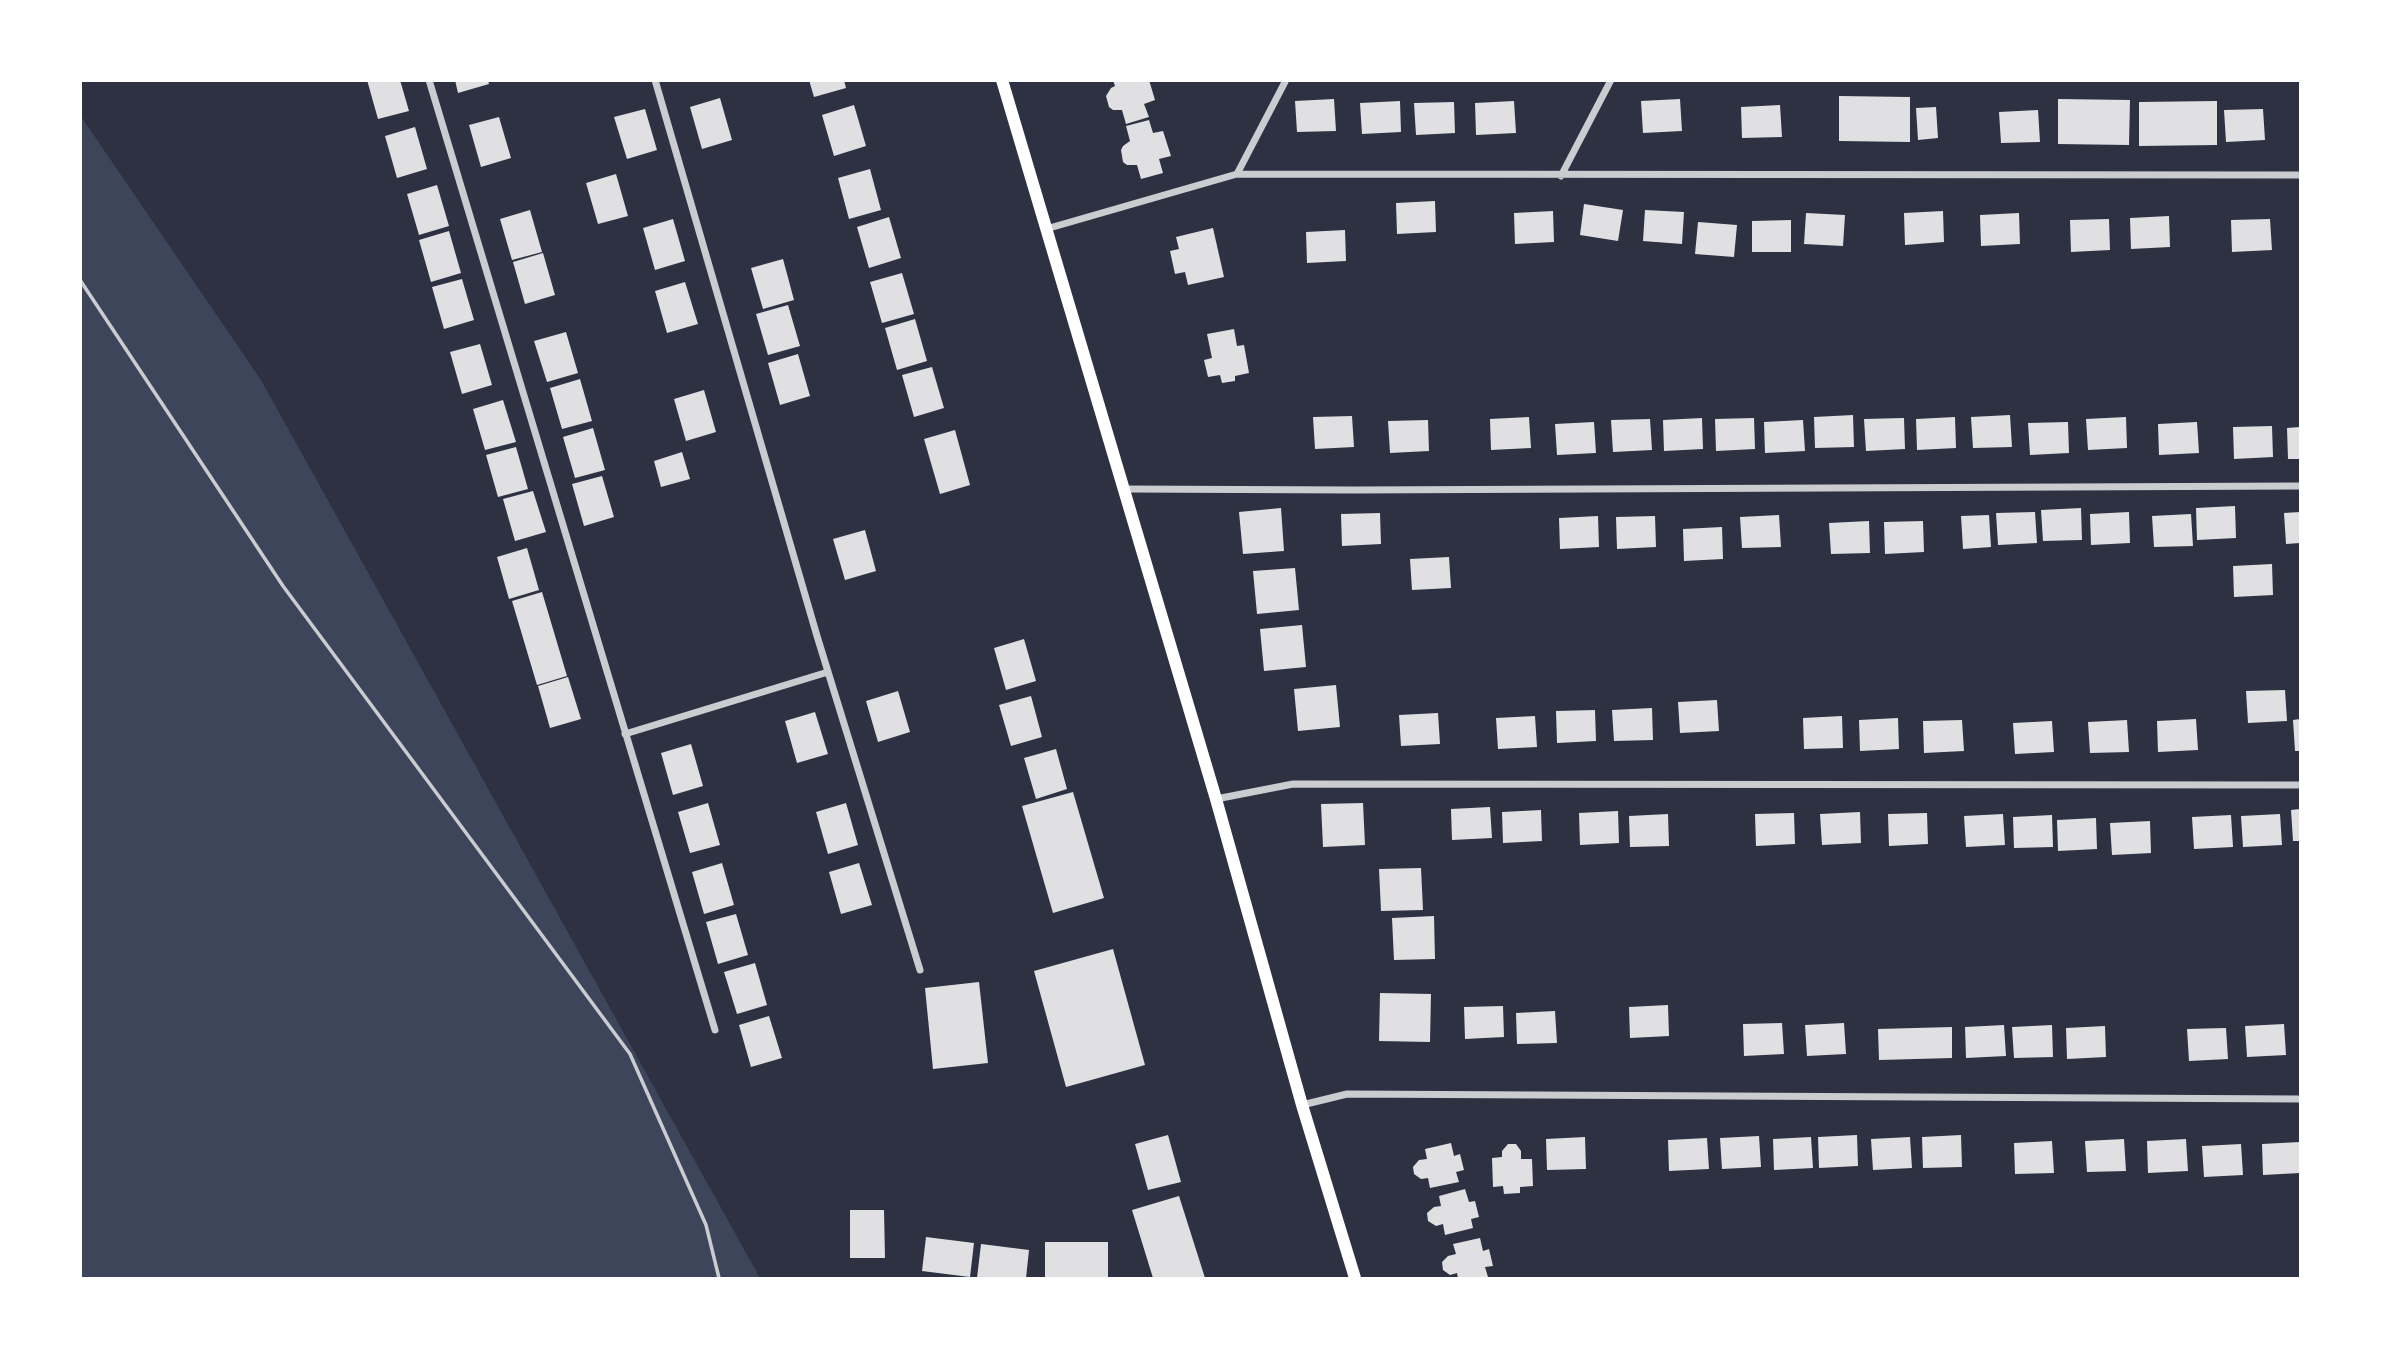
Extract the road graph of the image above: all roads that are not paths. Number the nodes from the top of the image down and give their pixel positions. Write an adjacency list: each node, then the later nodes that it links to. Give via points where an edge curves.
1 (429, 80): 14 (street)
2 (656, 80): 13 (street)
3 (1002, 80): 9 (main road)
4 (1286, 80): 6 (street)
5 (1611, 80): 8 (street)
6 (1237, 174): 8 (street); 9 (street)
7 (2301, 175): 8 (street)
8 (1561, 176)
9 (1046, 229): 12 (main road)
10 (80, 280): 21 (lane, via 283,586 630,1054 706,1225)
11 (2301, 486): 12 (street)
12 (1124, 489): 16 (main road)
13 (828, 672): 14 (street); 17 (street)
14 (625, 734): 18 (street)
15 (2301, 785): 16 (street, via 1293,784)
16 (1216, 799): 20 (main road)
17 (920, 970)
18 (715, 1030)
19 (2301, 1099): 20 (street, via 1347,1094)
20 (1302, 1105): 22 (main road)
21 (719, 1279)
22 (1355, 1279)

